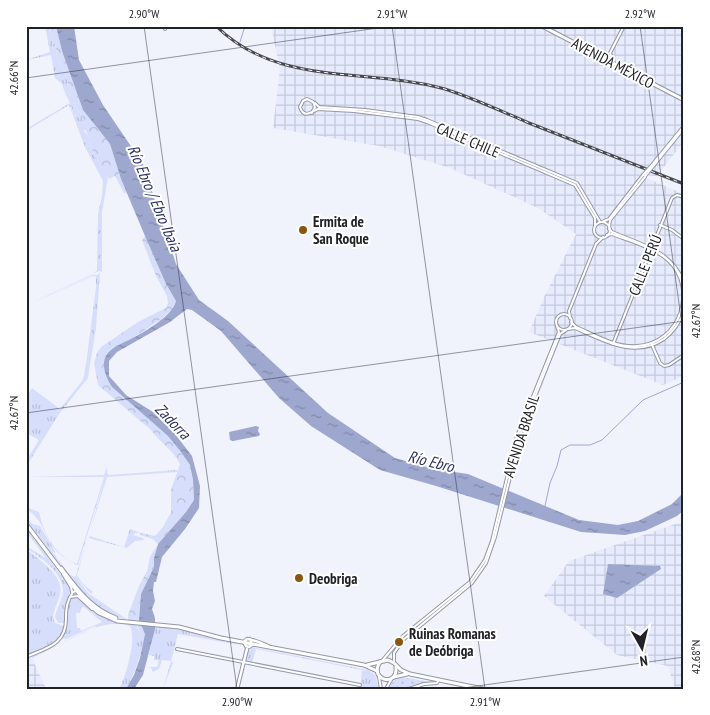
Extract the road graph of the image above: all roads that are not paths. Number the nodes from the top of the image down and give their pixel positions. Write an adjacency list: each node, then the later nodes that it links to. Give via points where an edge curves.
1 (542, 26): 6 (main road, AVENIDA MÉXICO)
2 (624, 26): 3 (street)
3 (610, 53): 4 (street); 5 (street)
4 (606, 54)
5 (612, 58)
6 (684, 100)
7 (313, 102): 8 (street, via 315,109); 8 (street, via 305,100 300,105 303,113); 12 (street, CALLE CHILE, via 320,107 420,118 521,160 578,184)
8 (312, 113): 14 (street, CALLE CHILE, via 320,108 427,122 575,185 595,218)
9 (684, 127): 10 (street, bridge)
10 (644, 176): 12 (street, via 608,219); 15 (street, via 610,220)
11 (684, 197): 13 (street, CALLE PERÚ, via 673,196)
12 (601, 222): 14 (street); 15 (street)
13 (660, 225): 19 (street); 21 (street, CALLE PERÚ)
14 (595, 226): 16 (street)
15 (609, 228): 17 (street); 21 (street)
16 (596, 234): 18 (street); 20 (street)
17 (606, 235): 18 (street); 21 (street, via 612,234)
18 (603, 237): 20 (street)
19 (684, 239)
20 (596, 244): 23 (street)
21 (651, 249): 22 (street, via 670,260); 30 (street, CALLE PERÚ); 30 (street, via 668,260 678,274 684,296 681,313 670,332 653,343 633,347)
22 (684, 283)
23 (569, 311): 25 (street); 26 (street)
24 (684, 311): 31 (street, via 674,330)
25 (564, 315): 26 (street); 28 (street, via 557,318)
26 (570, 318): 27 (street)
27 (571, 322): 29 (street); 30 (street)
28 (557, 326): 29 (street); 32 (street, via 559,332)
29 (567, 329): 30 (street, via 575,328); 32 (street)
30 (613, 343): 31 (street, via 632,348)
31 (652, 345): 33 (street, via 664,366)
32 (554, 346): 41 (street, AVENIDA BRASIL, via 518,436 488,554 470,582)
33 (684, 355)
34 (26, 524): 35 (main road)
35 (64, 574): 36 (main road); 38 (main road)
36 (74, 592): 37 (street); 38 (street); 39 (main road)
37 (70, 597): 39 (street, via 78,596); 46 (street, via 62,637 54,645)
38 (87, 601): 40 (main road, via 105,614)
39 (94, 610): 40 (main road)
40 (126, 621): 42 (main road)
41 (424, 621): 47 (street, via 403,636); 50 (street, via 403,640 394,654)
42 (246, 641): 43 (main road); 43 (street); 43 (street); 44 (street)
43 (249, 647): 44 (main road); 48 (street)
44 (272, 647): 49 (main road)
45 (177, 650): 48 (street)
46 (26, 657)
47 (381, 661): 49 (main road); 50 (main road, via 388,660); 51 (main road)
48 (244, 663): 55 (street); 56 (street)
49 (364, 665): 51 (main road)
50 (395, 665): 52 (main road); 53 (main road)
51 (377, 673): 53 (main road, via 383,679); 57 (street)
52 (410, 674): 53 (main road); 54 (main road)
53 (393, 678): 58 (street)
54 (439, 680): 59 (street); 60 (main road)
55 (360, 685)
56 (237, 689)
57 (381, 689)
58 (386, 689)
59 (410, 689)
60 (483, 689)

